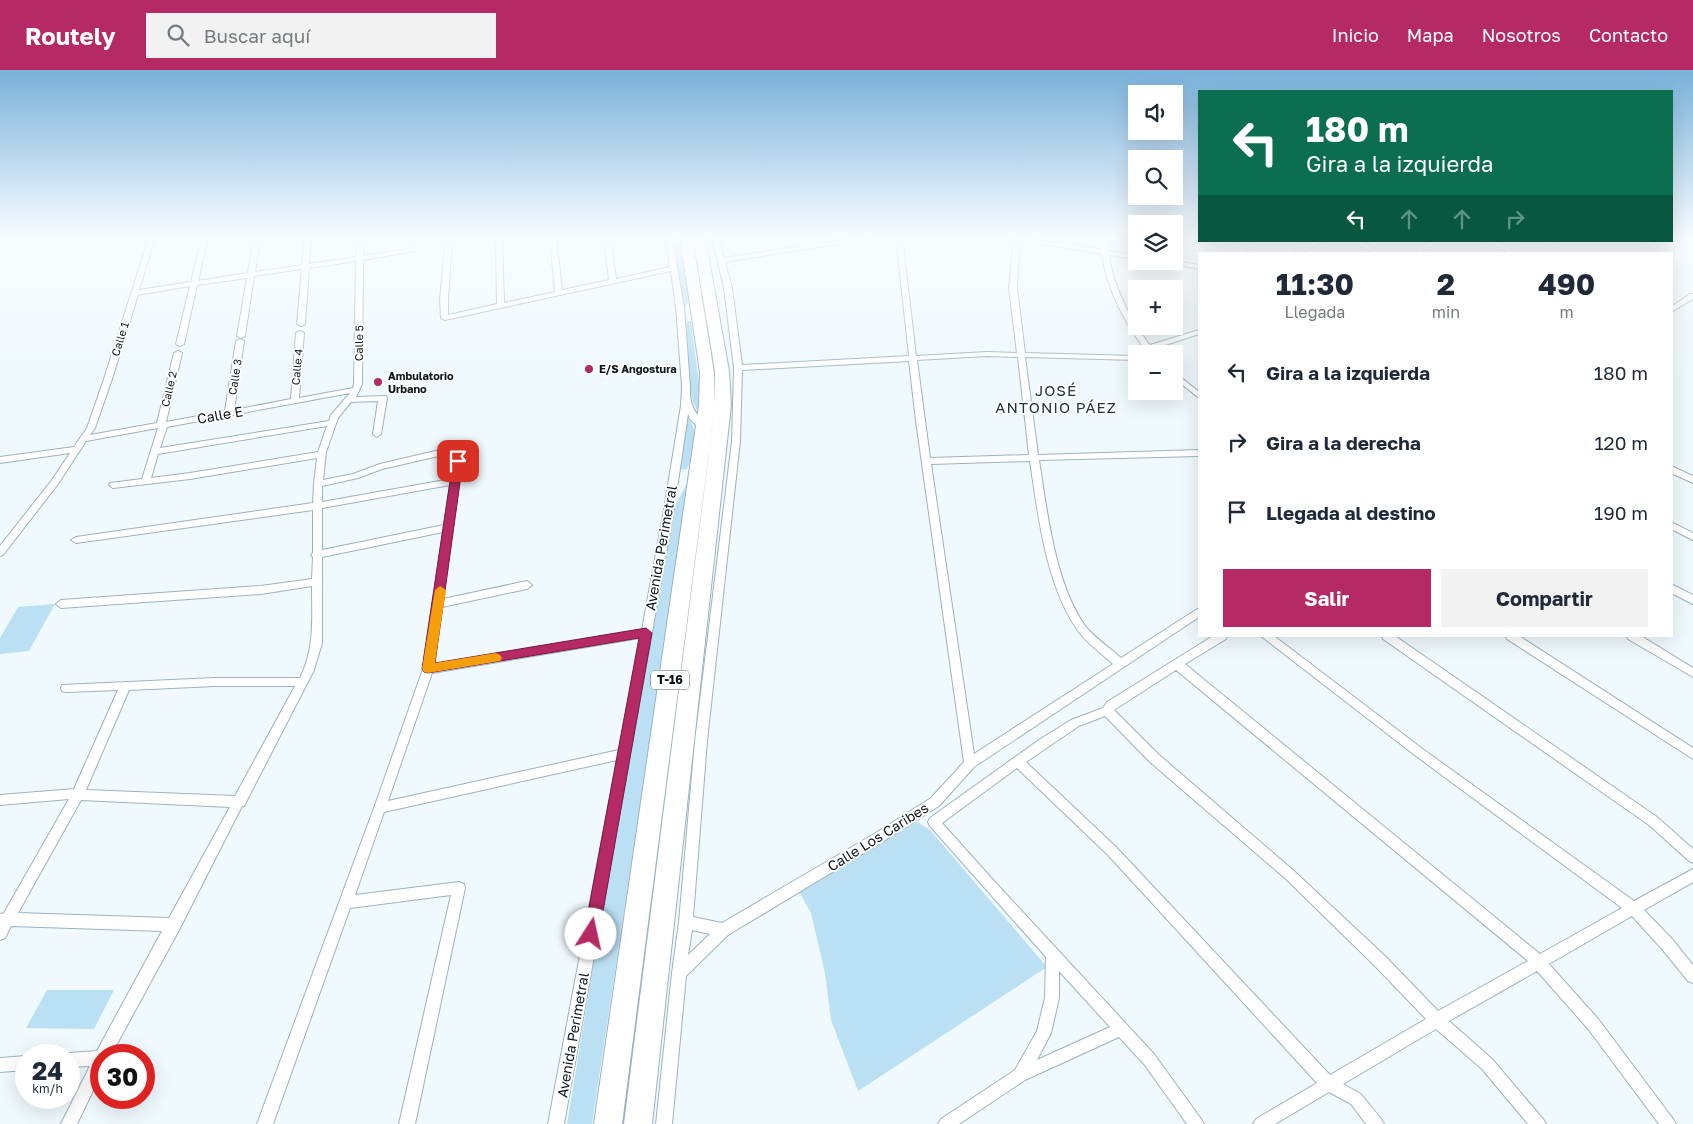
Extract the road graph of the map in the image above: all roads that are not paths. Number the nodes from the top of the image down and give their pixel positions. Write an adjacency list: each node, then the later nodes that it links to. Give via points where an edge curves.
1 (136, 286): 18 (street, Calle 1)
2 (179, 286): 18 (street)
3 (193, 286): 39 (street, Calle 2)
4 (248, 286): 37 (street, Calle 3)
5 (303, 286): 36 (street, Calle 4)
6 (360, 286): 33 (street, Calle 5, via 359,346)
7 (445, 286): 22 (street, via 445,318)
8 (500, 286): 22 (street)
9 (558, 286): 19 (street)
10 (590, 286): 19 (street)
11 (676, 286): 24 (street, Avenida Perimetral)
12 (694, 286): 20 (highway, Avenida Perimetral / T-16)
13 (708, 286): 118 (highway, T-16, via 722,371 722,419)
14 (728, 286): 31 (street)
15 (905, 286): 30 (street)
16 (1014, 286): 28 (street)
17 (1114, 286): 26 (street, via 1135,331)
18 (134, 293): 42 (street, Calle 1, via 105,388)
19 (559, 293): 22 (street)
20 (695, 293): 24 (street); 40 (highway, Avenida Perimetral / T-16, via 707,372)
21 (1693, 296): 23 (street)
22 (501, 306)
23 (1673, 309)
24 (682, 327): 35 (street, Avenida Perimetral)
25 (1198, 332): 27 (street)
26 (1146, 345)
27 (1165, 345)
28 (1021, 354): 29 (street); 30 (street); 47 (street)
29 (1128, 358)
30 (913, 359): 31 (street); 49 (street)
31 (738, 368): 97 (street, via 736,442 702,741)
32 (1183, 382): 34 (street)
33 (353, 395): 36 (street, Calle E); 38 (street); 41 (street, Calle E, via 383,398)
34 (1198, 395)
35 (686, 398): 40 (street, via 691,412); 70 (street, Avenida Perimetral)
36 (295, 401): 37 (street, Calle E)
37 (229, 413): 39 (street, Calle E)
38 (332, 422): 44 (street); 46 (street)
39 (162, 425): 42 (street, Calle E); 44 (street, Calle 2)
40 (705, 429): 117 (highway, Avenida Perimetral / T-16)
41 (377, 434)
42 (85, 439): 43 (street, Calle 1)
43 (78, 449): 48 (street); 61 (street, Calle 1)
44 (154, 452): 53 (street, Calle 2)
45 (1198, 453): 47 (street)
46 (322, 454): 53 (street); 54 (street)
47 (1034, 459): 49 (street); 76 (street, via 1045,529 1068,603 1083,630)
48 (0, 460)
49 (926, 461): 87 (street)
50 (1673, 471): 51 (street)
51 (1693, 480)
52 (455, 481): 54 (street, via 461,448); 56 (street); 58 (street)
53 (145, 482): 55 (street)
54 (318, 484): 56 (street)
55 (113, 485)
56 (317, 506): 60 (street); 62 (street)
57 (1673, 526): 59 (street)
58 (449, 527): 62 (street); 68 (street)
59 (1693, 537)
60 (76, 540)
61 (0, 553)
62 (316, 555): 63 (street)
63 (316, 582): 67 (street, via 261,590); 80 (street, via 316,643)
64 (528, 585): 68 (street)
65 (1673, 589): 66 (street)
66 (1693, 600)
67 (61, 604)
68 (438, 604): 78 (street)
69 (1198, 613): 76 (street, Calle Los Caribes)
70 (646, 633): 78 (street); 84 (street, Avenida Perimetral)
71 (1220, 637): 77 (street)
72 (1267, 637): 95 (street)
73 (1388, 637): 92 (street, via 1653,821)
74 (1512, 637): 85 (street)
75 (1634, 637): 79 (street)
76 (1119, 663): 87 (street, Calle Los Caribes)
77 (1177, 664): 83 (street); 102 (street)
78 (428, 669): 91 (street)
79 (1693, 673)
80 (303, 682): 81 (street); 90 (street)
81 (125, 686): 82 (street); 88 (street)
82 (66, 688)
83 (1108, 710): 86 (street, via 1075,723); 105 (street, via 1228,824 1290,875)
84 (624, 754): 91 (street); 116 (street, Avenida Perimetral)
85 (1693, 754)
86 (1019, 762): 101 (street, via 934,822); 112 (street, via 1112,851)
87 (970, 763): 99 (street, Calle Los Caribes, via 935,802)
88 (78, 794): 89 (street); 90 (street); 96 (street)
89 (0, 800)
90 (240, 802): 98 (street)
91 (380, 808): 94 (street)
92 (1693, 857)
93 (1693, 875): 95 (street)
94 (346, 902): 114 (street); 115 (street, via 459,888)
95 (1635, 910): 102 (street); 104 (street)
96 (4, 919): 98 (street); 100 (street)
97 (686, 922): 99 (street); 103 (street)
98 (174, 926): 107 (street)
99 (723, 930): 103 (street, Calle Los Caribes)
100 (0, 933)
101 (1054, 956): 106 (street); 110 (street, via 1052,998 1044,1033)
102 (1539, 962): 105 (street); 125 (street, via 1594,1025)
103 (679, 973): 119 (street)
104 (1693, 976)
105 (1437, 1020): 112 (street); 124 (street, via 1487,1064)
106 (1121, 1029): 110 (street); 121 (street, via 1149,1059)
107 (109, 1044)
108 (15, 1063): 109 (street)
109 (0, 1064)
110 (1020, 1076): 120 (street)
111 (90, 1081): 113 (street)
112 (1328, 1084): 122 (street); 123 (street, via 1356,1099)
113 (68, 1124)
114 (265, 1124)
115 (407, 1124)
116 (556, 1124)
117 (608, 1124)
118 (638, 1124)
119 (664, 1124)
120 (946, 1124)
121 (1196, 1124)
122 (1260, 1124)
123 (1376, 1124)
124 (1538, 1124)
125 (1668, 1124)

